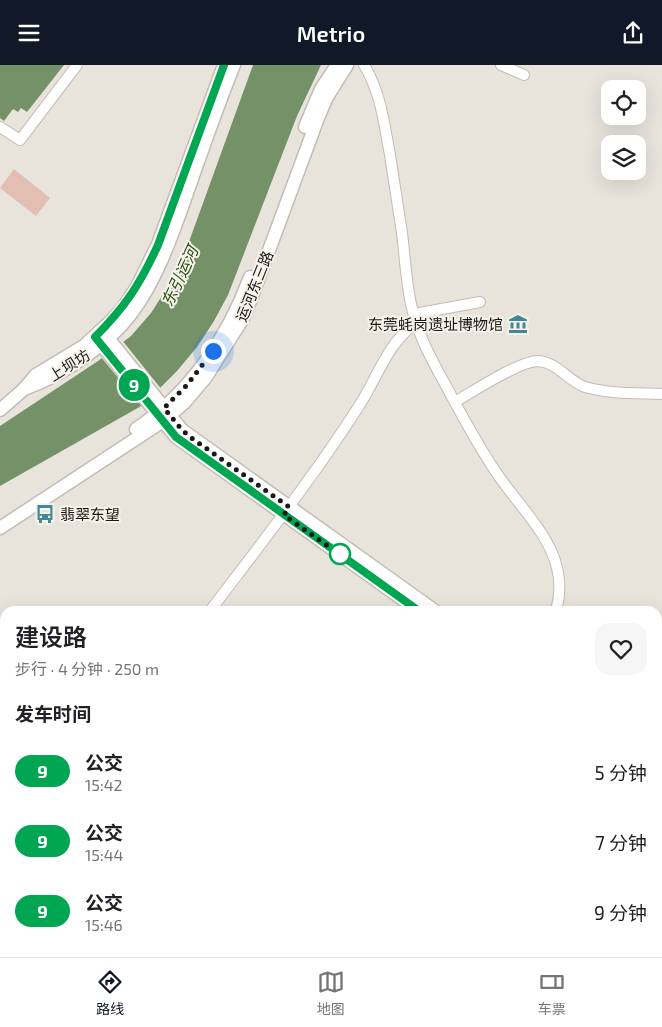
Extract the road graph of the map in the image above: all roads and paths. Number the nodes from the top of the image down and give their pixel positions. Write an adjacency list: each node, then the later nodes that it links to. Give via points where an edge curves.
1 (76, 65): 9 (street, via 20,140)
2 (224, 65): 12 (street, 上坝坊, via 148,266)
3 (234, 65): 12 (street, 上坝坊, via 156,273 131,314)
4 (336, 65): 16 (street, 运河东三路, via 311,110 235,312 200,369)
5 (347, 65): 16 (street, 运河东三路, via 318,118 242,320 206,377 184,403)
6 (364, 65): 11 (street, via 373,79 382,110)
7 (501, 65): 8 (street)
8 (524, 75)
9 (0, 127)
10 (480, 302): 11 (street)
11 (415, 318): 14 (street); 17 (street, via 391,347 358,409)
12 (104, 340): 15 (street, 上坝坊, via 91,353 41,383 24,389); 16 (street)
13 (662, 394): 14 (street, via 610,392 585,387 555,367 538,361 518,367)
14 (454, 402): 23 (street, via 482,452 548,543 556,563 559,584)
15 (0, 410)
16 (160, 410): 17 (street, via 176,437 187,446); 18 (street, 运河东三路); 19 (street, 运河东三路)
17 (286, 511): 20 (street); 21 (street); 22 (street)
18 (0, 520)
19 (0, 529)
20 (214, 606)
21 (412, 606)
22 (428, 606)
23 (557, 606)

